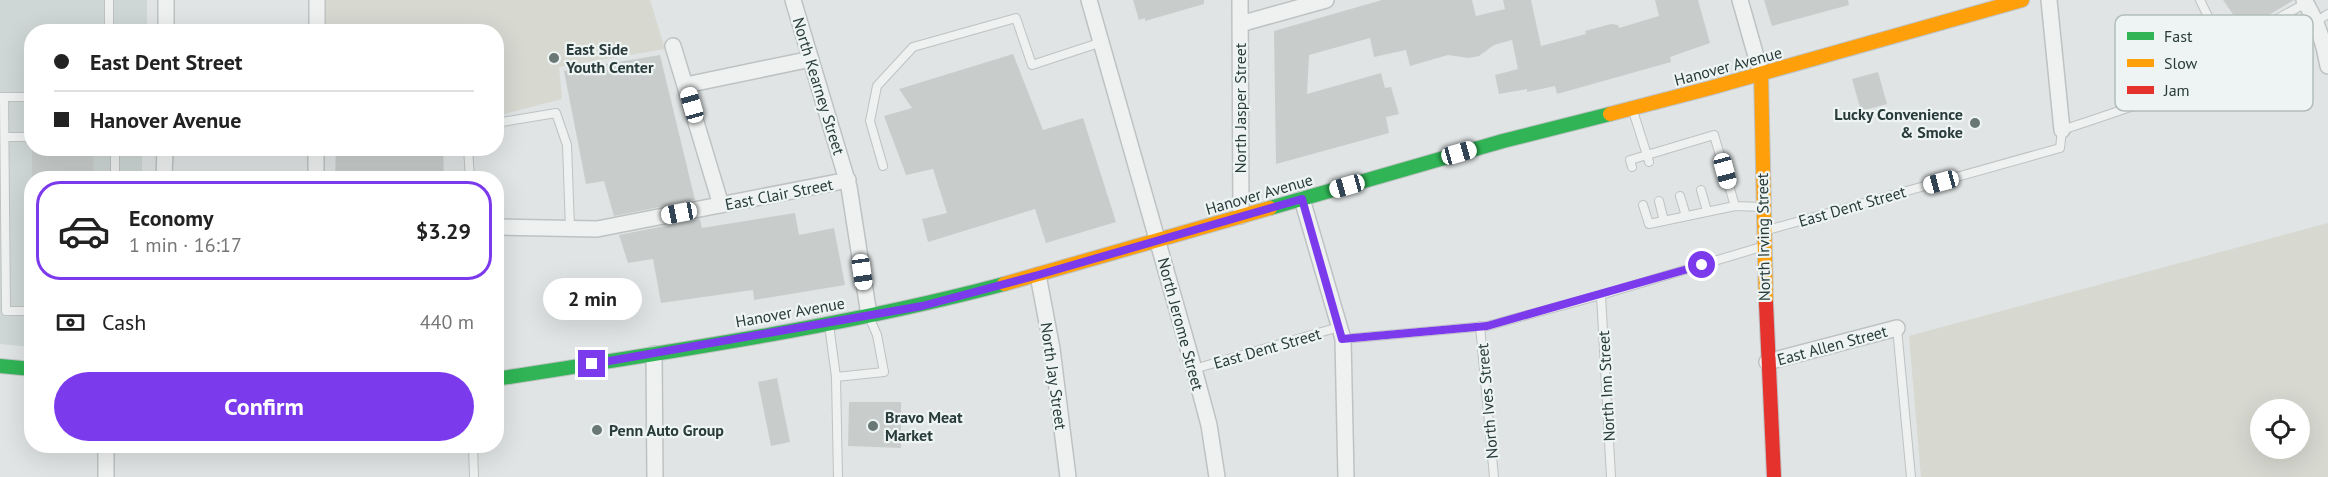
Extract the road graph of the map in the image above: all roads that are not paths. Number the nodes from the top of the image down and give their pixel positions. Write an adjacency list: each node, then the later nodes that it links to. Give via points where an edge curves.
1 (109, 0): 16 (lane)
2 (166, 0): 17 (street)
3 (317, 0): 18 (street)
4 (793, 0): 22 (street, North Kearney Street)
5 (1089, 0): 20 (street, North Jerome Street)
6 (1240, 0): 19 (street, North Jasper Street)
7 (1326, 0): 19 (street)
8 (1740, 0): 24 (street, North Irving Street)
9 (2022, 0): 24 (main road, Hanover Avenue)
10 (2049, 0): 31 (street)
11 (2200, 0): 13 (lane)
12 (2305, 2): 14 (lane); 15 (street)
13 (2208, 15)
14 (2282, 15)
15 (2322, 18): 23 (street)
16 (109, 24)
17 (166, 24)
18 (317, 24)
19 (1240, 24): 52 (street, North Jasper Street)
20 (1102, 42): 37 (lane, via 1032,64 1016,18 913,47 877,86 870,121); 58 (street, North Jerome Street)
21 (673, 46): 25 (street)
22 (811, 59): 25 (street); 41 (street, North Kearney Street)
23 (2328, 66)
24 (1761, 74): 28 (main road, Hanover Avenue); 49 (main road, North Irving Street)
25 (686, 84): 46 (street)
26 (2, 97): 27 (lane); 32 (lane)
27 (24, 97)
28 (1632, 108): 36 (lane); 44 (main road, Hanover Avenue)
29 (2117, 111): 31 (lane)
30 (504, 122): 56 (lane, via 556,113 567,145)
31 (2062, 130): 57 (lane, East Dent Street, via 2060,148)
32 (6, 137): 33 (lane); 50 (lane)
33 (24, 137)
34 (165, 156): 39 (street)
35 (469, 156): 40 (lane)
36 (1648, 158): 38 (lane, via 1630,159); 48 (lane, via 1689,147 1714,135)
37 (883, 166)
38 (1632, 167)
39 (164, 171)
40 (470, 171)
41 (848, 180): 46 (street, East Clair Street); 63 (street, North Kearney Street)
42 (1701, 190): 51 (lane)
43 (1680, 196): 53 (lane)
44 (1302, 199): 52 (main road, Hanover Avenue); 67 (street)
45 (1659, 201): 54 (lane)
46 (721, 205): 56 (street, East Clair Street, via 597,229)
47 (1643, 205): 54 (lane, via 1648,224)
48 (1735, 206): 49 (lane); 51 (lane)
49 (1762, 207): 57 (main road, North Irving Street)
50 (3, 211): 62 (lane, via 6,311)
51 (1707, 211): 53 (lane)
52 (1241, 216): 58 (main road, Hanover Avenue)
53 (1686, 216): 54 (lane)
54 (1664, 221)
55 (504, 226): 56 (street, East Clair Street)
56 (570, 228)
57 (1762, 232): 59 (main road, North Irving Street)
58 (1158, 240): 60 (main road, Hanover Avenue); 72 (street, North Jerome Street)
59 (1763, 247): 61 (lane, East Dent Street); 69 (main road, North Irving Street)
60 (1038, 275): 63 (main road, Hanover Avenue, via 922,306); 81 (street, North Jay Street)
61 (1601, 295): 65 (lane, East Dent Street); 85 (lane, North Inn Street)
62 (24, 311)
63 (869, 315): 64 (main road, Hanover Avenue); 73 (lane, via 884,372)
64 (829, 323): 68 (main road, Hanover Avenue); 73 (lane)
65 (1480, 326): 67 (lane, East Dent Street); 84 (lane, North Ives Street)
66 (1897, 328): 69 (street, East Allen Street); 87 (lane)
67 (1341, 333): 72 (lane, East Dent Street); 83 (street)
68 (654, 354): 74 (main road, Hanover Avenue); 79 (street)
69 (1767, 362): 86 (main road, North Irving Street)
70 (0, 366): 71 (main road)
71 (24, 368)
72 (1194, 369): 82 (street, North Jerome Street, via 1209,425)
73 (836, 377): 80 (lane)
74 (504, 378)
75 (106, 453): 77 (street)
76 (473, 453): 78 (lane)
77 (106, 477)
78 (474, 477)
79 (655, 477)
80 (838, 477)
81 (1068, 477)
82 (1217, 477)
83 (1346, 477)
84 (1494, 477)
85 (1611, 477)
86 (1774, 477)
87 (1911, 477)

